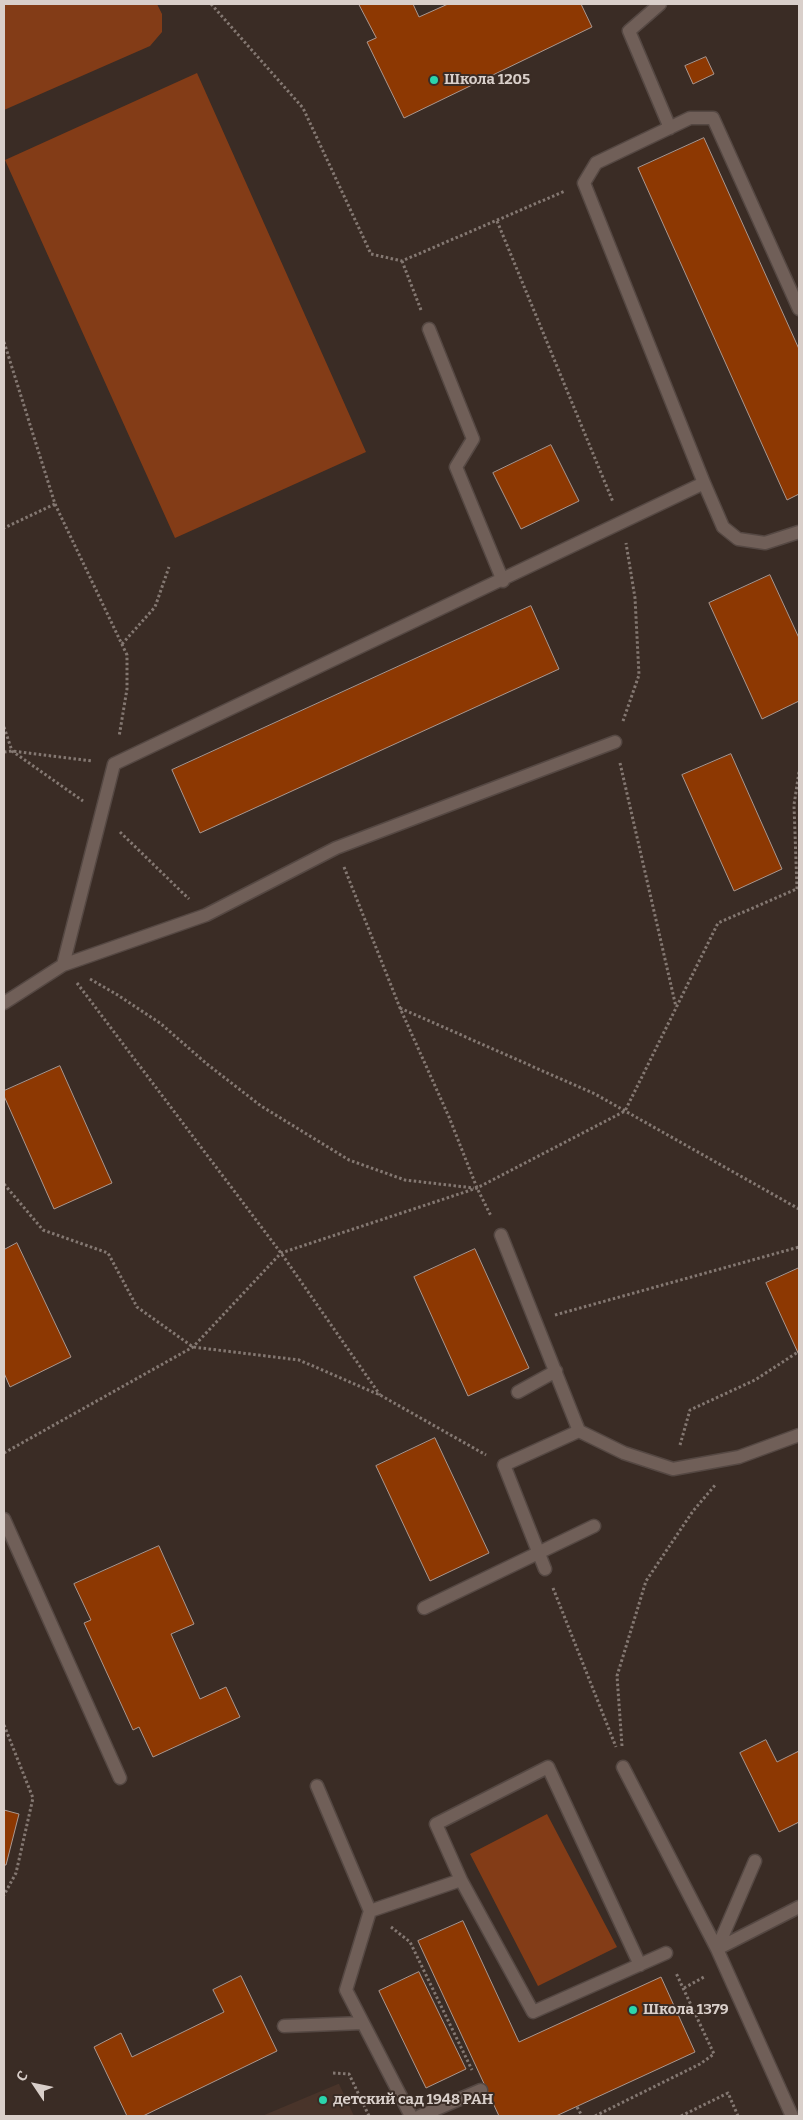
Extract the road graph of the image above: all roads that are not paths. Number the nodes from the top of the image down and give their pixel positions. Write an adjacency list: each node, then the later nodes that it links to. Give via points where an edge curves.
1 (660, 4): 2 (lane, via 629,31)
2 (670, 128): 3 (lane, via 690,118 713,118); 5 (lane, via 596,163 584,183)
3 (799, 308)
4 (429, 329): 7 (lane, via 473,439 456,468)
5 (704, 483): 6 (lane, via 723,527 738,539 765,543); 7 (lane)
6 (799, 532)
7 (503, 580): 9 (lane, via 114,764)
8 (615, 742): 9 (lane, via 336,848 206,915)
9 (63, 965): 10 (lane)
10 (4, 1003)
11 (502, 1235): 12 (lane)
12 (556, 1371): 13 (lane); 14 (lane)
13 (518, 1392)
14 (579, 1431): 15 (lane, via 624,1453 673,1469 738,1457); 18 (lane, via 504,1465)
15 (799, 1435)
16 (4, 1519): 22 (lane)
17 (594, 1526): 18 (lane)
18 (538, 1553): 19 (lane); 20 (lane)
19 (545, 1569)
20 (424, 1608)
21 (623, 1766): 28 (lane)
22 (120, 1778)
23 (317, 1786): 27 (lane)
24 (755, 1861): 28 (lane)
25 (461, 1880): 27 (lane); 30 (lane, via 533,2012); 30 (lane, via 436,1824 548,1767)
26 (799, 1907): 28 (lane)
27 (370, 1911): 31 (lane, via 346,1990)
28 (718, 1949): 36 (lane)
29 (666, 1953): 30 (lane)
30 (640, 1965)
31 (363, 2023): 32 (lane); 34 (lane)
32 (284, 2026)
33 (481, 2090): 35 (lane)
34 (411, 2116)
35 (420, 2116)
36 (792, 2116)

